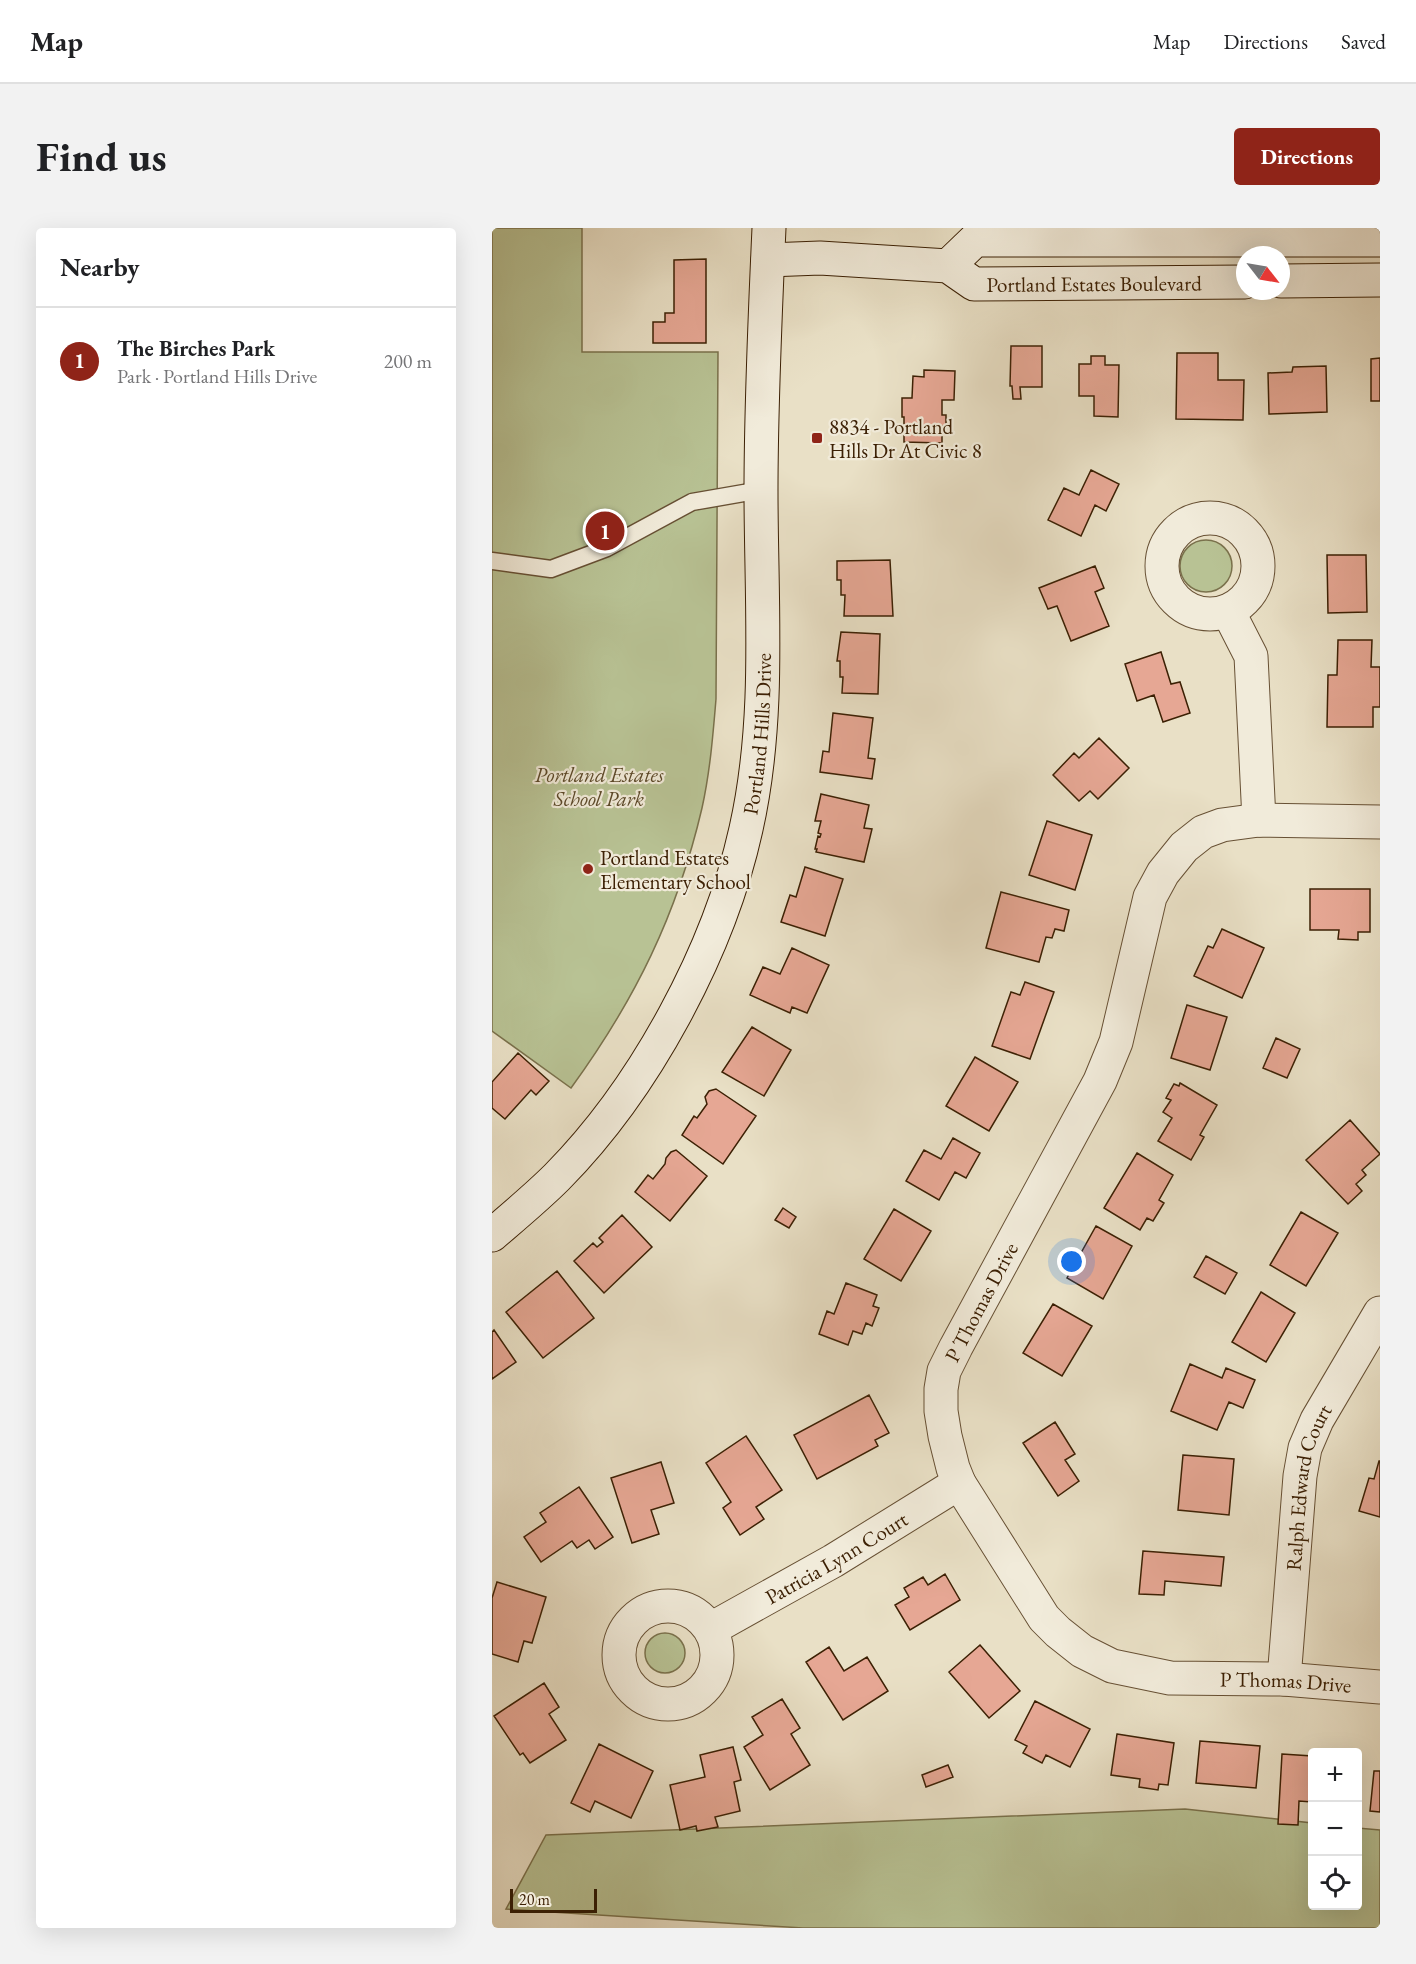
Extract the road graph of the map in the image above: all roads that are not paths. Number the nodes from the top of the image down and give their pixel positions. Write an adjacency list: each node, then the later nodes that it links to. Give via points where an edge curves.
1 (769, 228): 3 (street, Portland Hills Drive)
2 (1380, 240): 4 (street, Portland Estates Boulevard, via 975,240)
3 (768, 260): 4 (street, via 820,258); 8 (street, Portland Hills Drive)
4 (948, 266): 7 (street, Portland Estates Boulevard, via 974,285)
5 (1380, 280): 6 (street)
6 (1290, 281)
7 (1236, 282)
8 (761, 490): 9 (lane, via 692,502 607,548 551,569); 13 (street, Portland Hills Drive, via 764,680 758,761 746,830 711,940 667,1031 610,1114 557,1177)
9 (492, 561)
10 (1228, 611): 11 (street, via 1251,656)
11 (1259, 820): 12 (street, P Thomas Drive); 15 (street, P Thomas Drive, via 1203,832 1184,847 1150,897 1116,1042 1100,1082 944,1371 941,1411)
12 (1380, 822)
13 (492, 1235)
14 (1380, 1313): 17 (street, Ralph Edward Court, via 1317,1420 1305,1448)
15 (959, 1483): 16 (street, Patricia Lynn Court, via 833,1561); 17 (street, P Thomas Drive, via 1044,1618 1082,1651 1112,1666 1170,1678)
16 (711, 1629)
17 (1284, 1679): 18 (street, P Thomas Drive)
18 (1380, 1687)

